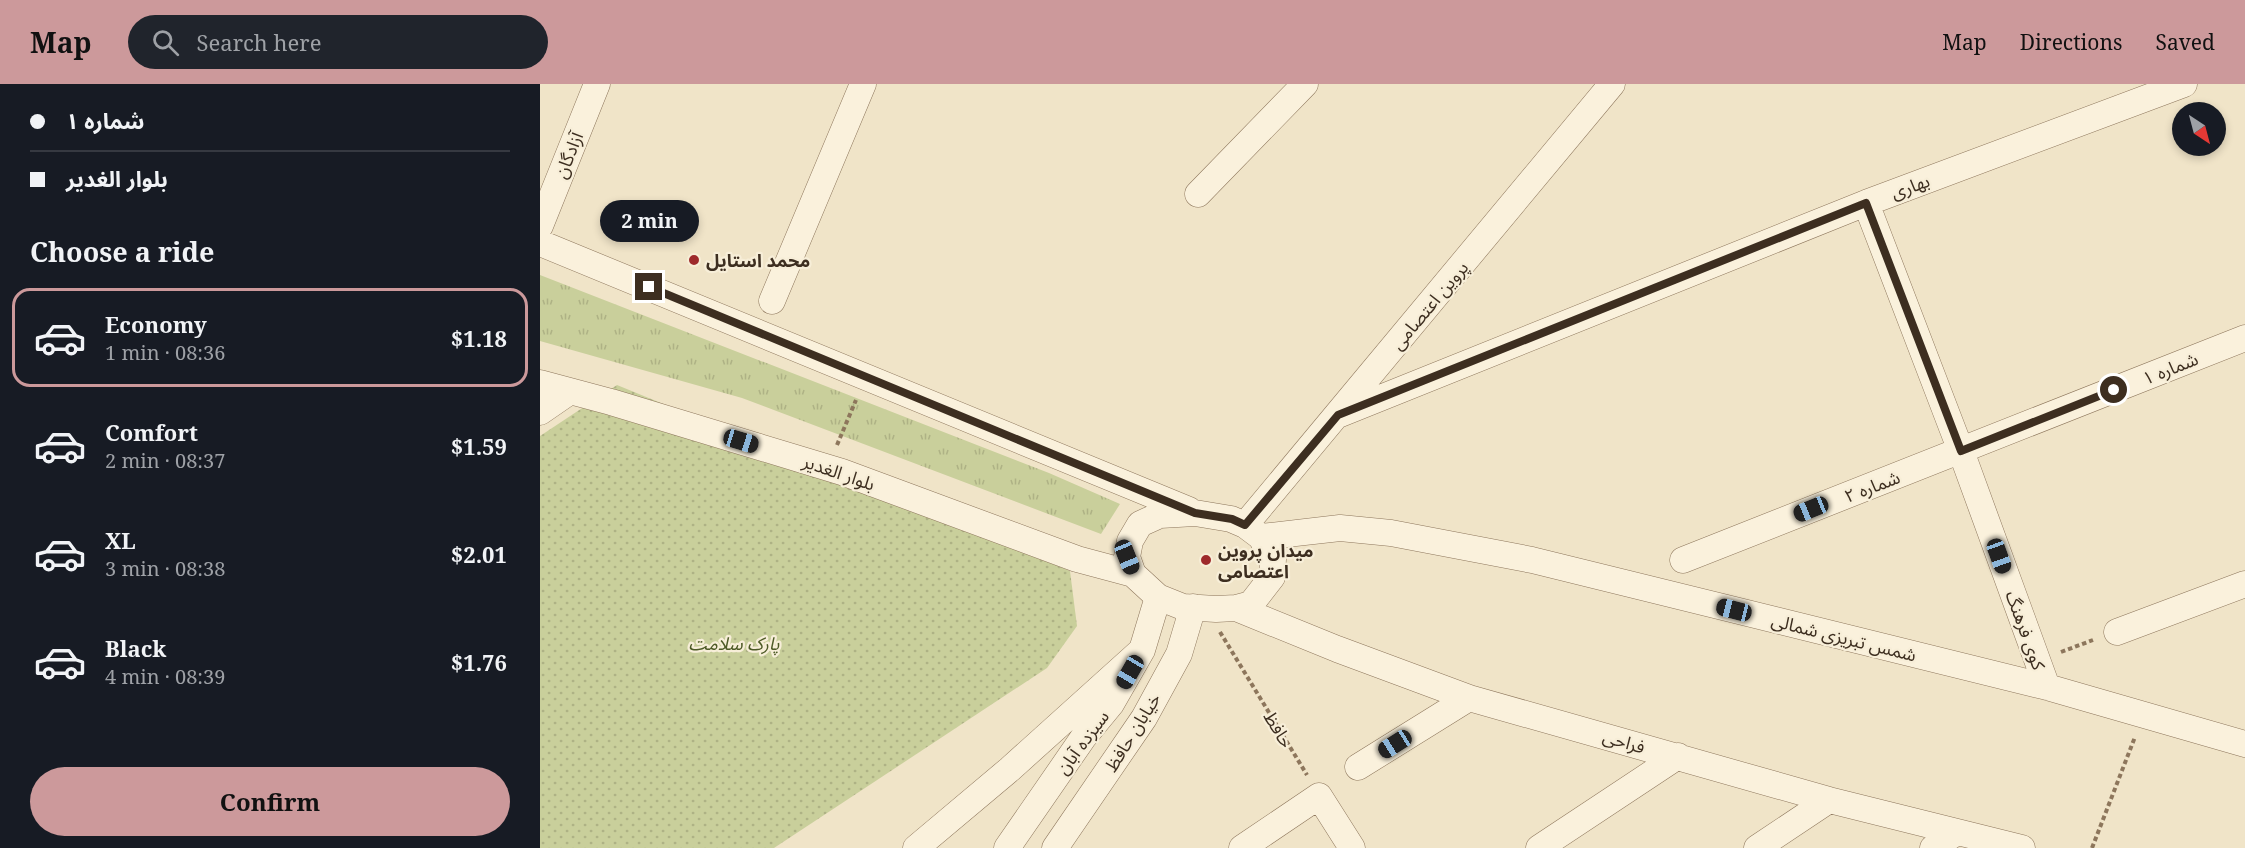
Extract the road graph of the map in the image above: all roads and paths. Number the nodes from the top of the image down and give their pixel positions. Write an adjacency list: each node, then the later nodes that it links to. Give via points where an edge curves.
1 (597, 84): 8 (street, آزادگان)
2 (863, 84): 10 (street)
3 (1305, 84): 6 (street)
4 (1612, 84): 18 (street, پروین اعتصامی)
5 (2184, 84): 7 (street, بهاری)
6 (1198, 194)
7 (1866, 203): 18 (street, بهاری); 19 (street, کوی فرهنگ)
8 (540, 226)
9 (540, 243): 13 (street)
10 (772, 301)
11 (2245, 338): 19 (street, شماره ۱)
12 (540, 364): 16 (street)
13 (866, 377): 20 (path); 21 (street)
14 (540, 383): 15 (street, بلوار الغدیر)
15 (569, 392): 16 (street, بلوار الغدیر); 17 (street)
16 (611, 402): 20 (street, بلوار الغدیر)
17 (540, 412)
18 (1338, 415): 22 (street, پروین اعتصامی)
19 (1961, 451): 23 (street, شماره ۲); 31 (street, کوی فرهنگ)
20 (828, 468): 24 (street, بلوار الغدیر, via 1077,559)
21 (1195, 513): 22 (street, via 1232,519); 24 (street, via 1160,515 1140,524 1127,557)
22 (1253, 531): 28 (street, via 1273,559 1272,577 1251,604); 32 (street, شمس تبریزی شمالی, via 1340,528 1391,533 1532,560)
23 (1683, 560)
24 (1133, 574): 26 (street)
25 (2245, 584): 29 (street)
26 (1158, 597): 27 (street, via 1183,607); 30 (street, سیزده آبان)
27 (1200, 608): 28 (street); 38 (path, حافظ); 43 (street, خیابان حافظ, via 1144,718)
28 (1236, 608): 33 (street, فراحی)
29 (2117, 632): 31 (path)
30 (1142, 650): 41 (street); 42 (street, سیزده آبان, via 1111,704)
31 (2037, 660): 32 (street, کوی فرهنگ)
32 (2047, 687): 34 (street, شمس تبریزی شمالی)
33 (1469, 698): 36 (street, فراحی); 37 (street)
34 (2144, 715): 35 (street, شمس تبریزی شمالی); 50 (path)
35 (2245, 744)
36 (1678, 756): 39 (street, فراحی); 46 (street)
37 (1359, 767)
38 (1319, 796): 44 (street); 45 (street)
39 (1828, 800): 40 (street, فراحی); 47 (street)
40 (1957, 832): 48 (street); 49 (street, فراحی)
41 (916, 848)
42 (1007, 848)
43 (1055, 848)
44 (1242, 848)
45 (1352, 848)
46 (1539, 848)
47 (1757, 848)
48 (1933, 848)
49 (2022, 848)
50 (2092, 848)

